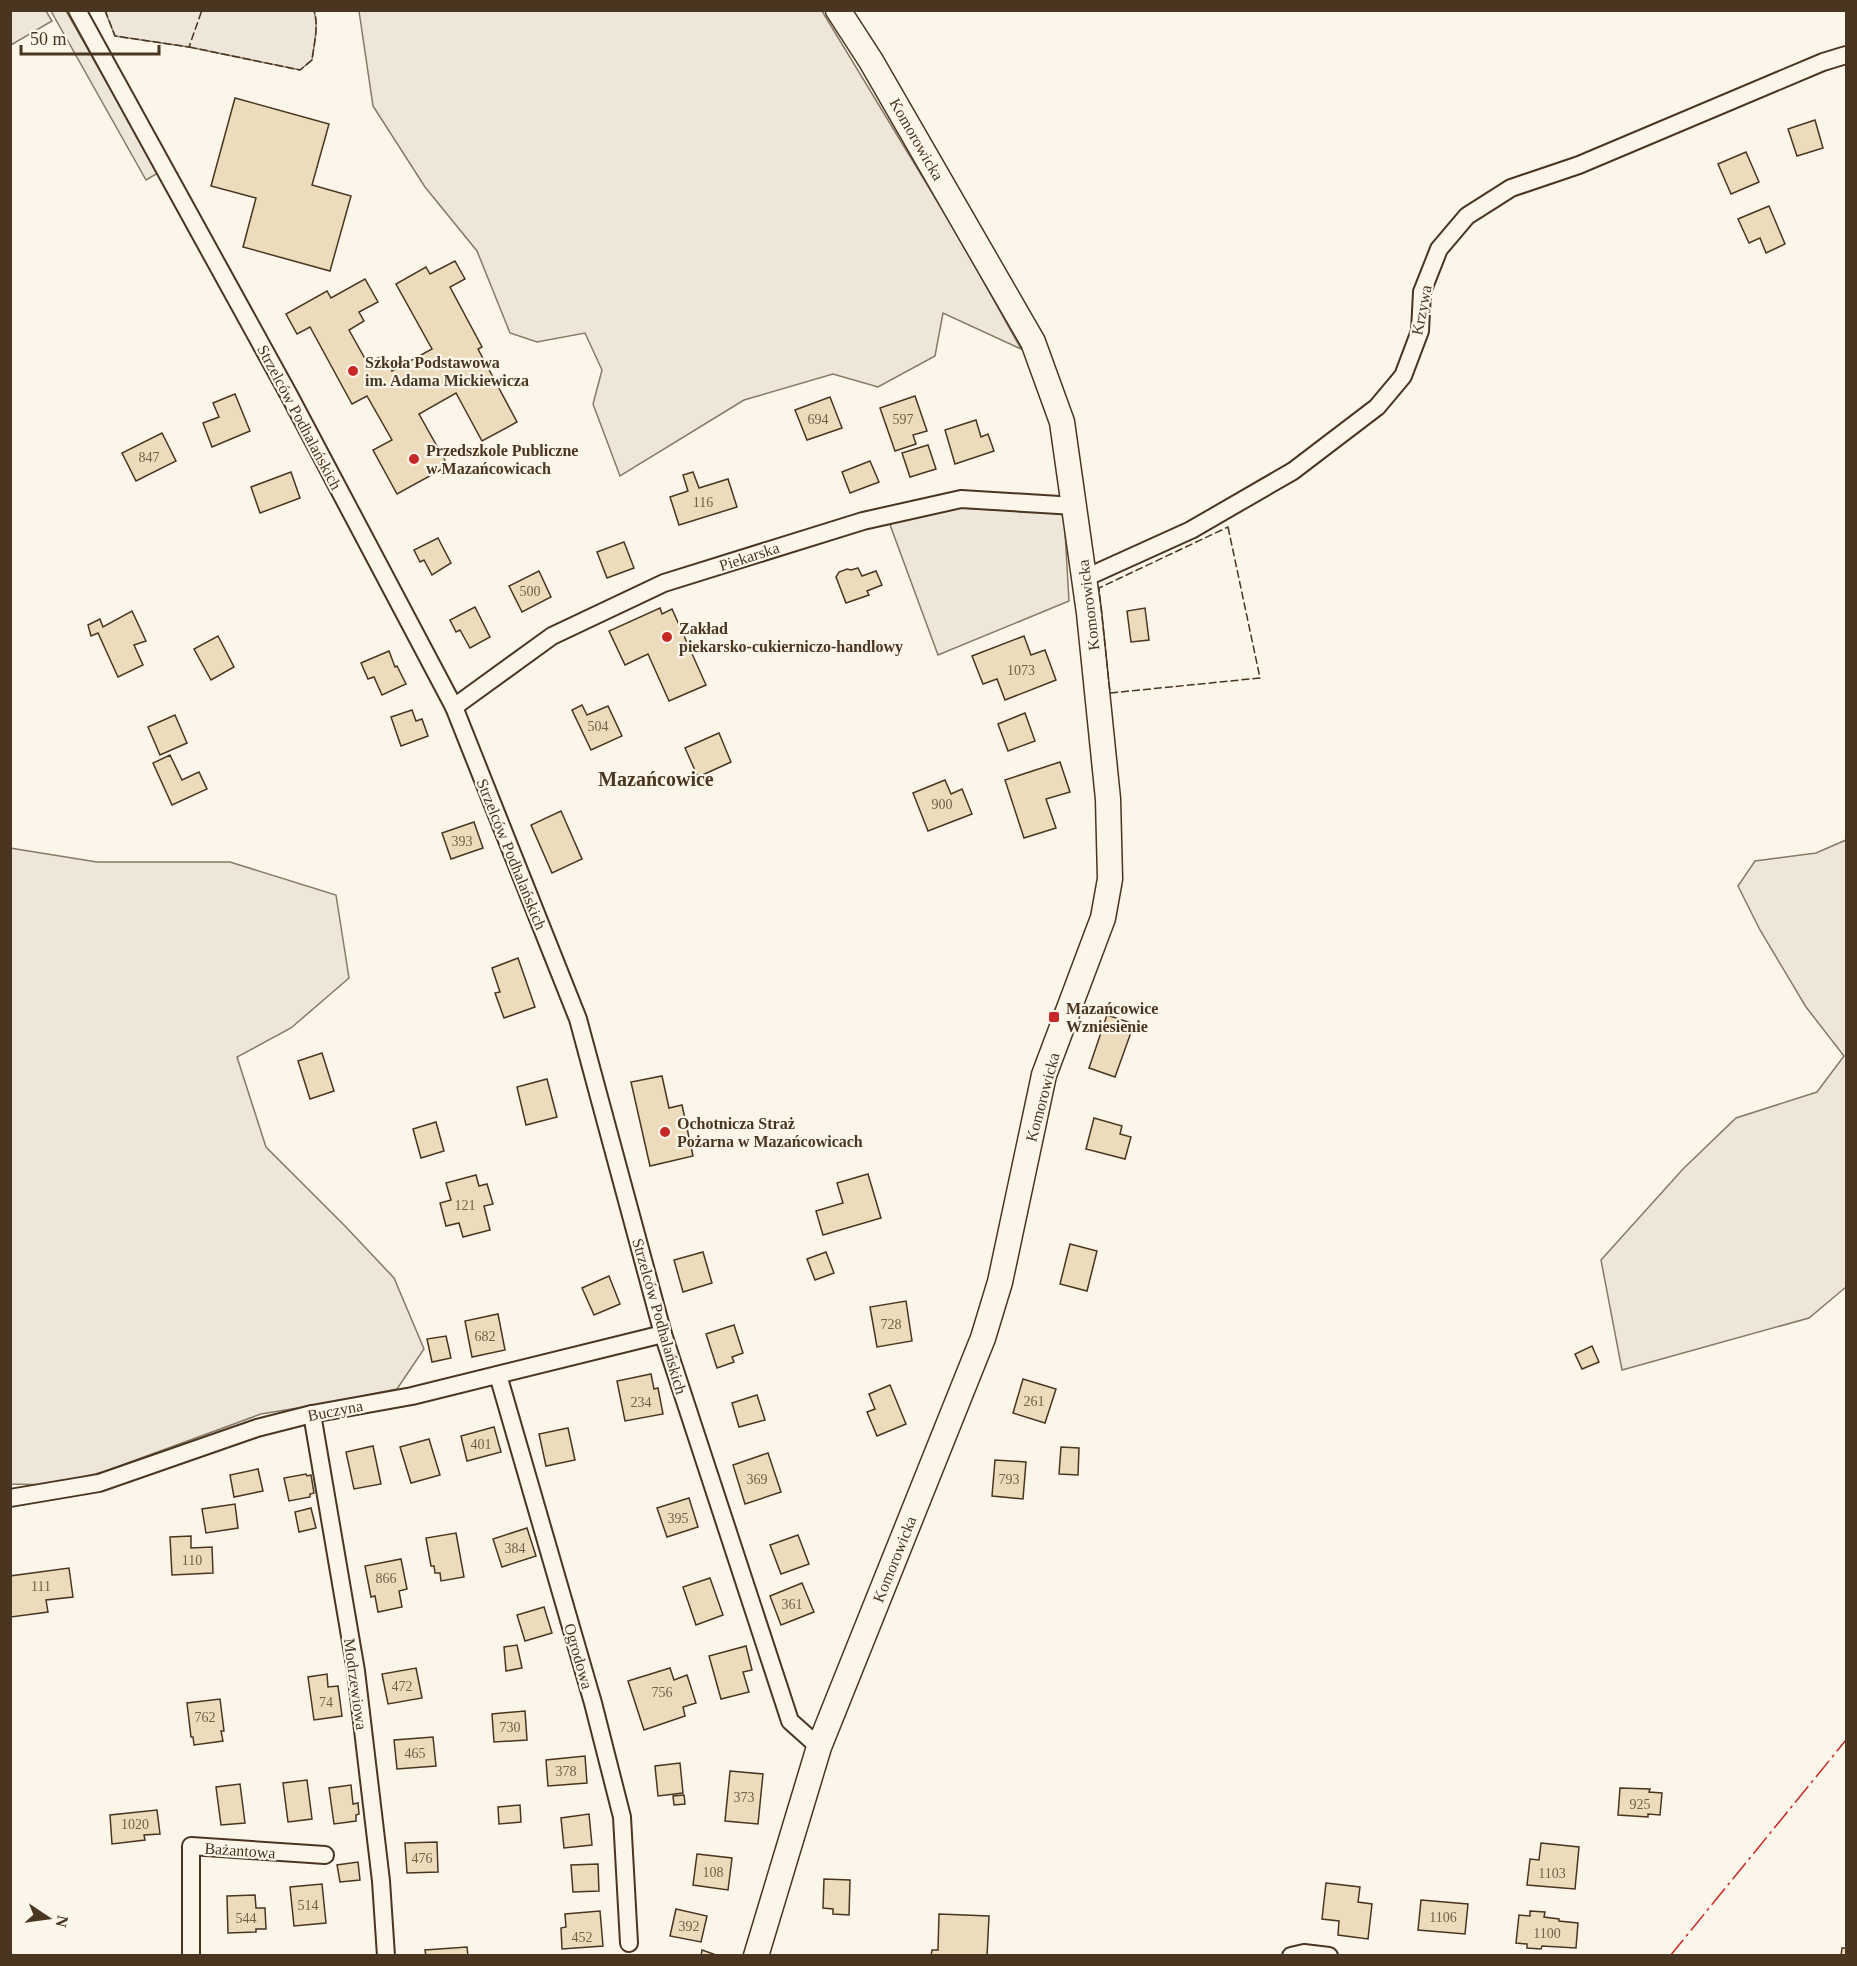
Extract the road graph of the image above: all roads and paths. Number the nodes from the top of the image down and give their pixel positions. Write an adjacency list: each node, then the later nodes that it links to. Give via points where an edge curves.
1 (77, 10): 6 (street, Strzelców Podhalańskich, via 289,395)
2 (838, 10): 4 (street, Komorowicka, via 1033,342 1062,422)
3 (1846, 55): 5 (street, Krzywa, via 1580,165 1511,188 1467,216 1439,249 1422,292 1420,331 1403,376 1377,407 1293,471 1191,530)
4 (1075, 506): 5 (street, Komorowicka); 6 (street, Piekarska, via 961,499 863,521 674,579 552,636)
5 (1085, 578): 11 (street, Komorowicka, via 1108,799 1110,879 1103,918 1044,1075 1000,1282 983,1338)
6 (454, 707): 7 (street, Strzelców Podhalańskich, via 578,1019)
7 (663, 1334): 8 (street, Buczyna); 11 (street, Strzelców Podhalańskich, via 790,1721)
8 (498, 1375): 9 (street, Buczyna); 13 (street, Ogrodowa, via 593,1702 622,1817)
9 (312, 1414): 10 (street, Buczyna, via 257,1428 99,1483); 15 (street, Modrzewiowa, via 356,1671)
10 (10, 1498)
11 (819, 1747): 16 (street, Komorowicka)
12 (326, 1855): 14 (street, Bażantowa, via 191,1846)
13 (629, 1943)
14 (191, 1956)
15 (386, 1956)
16 (756, 1956)
17 (1291, 1956): 18 (street)
18 (1329, 1956)

